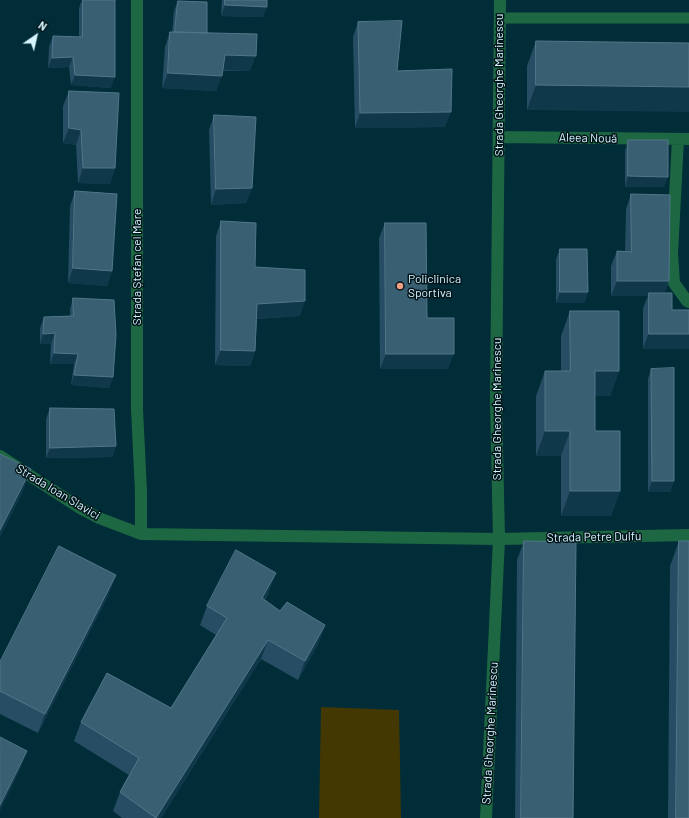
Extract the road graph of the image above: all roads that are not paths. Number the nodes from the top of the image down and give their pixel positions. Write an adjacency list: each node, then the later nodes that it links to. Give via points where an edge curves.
1 (137, 0): 9 (street, Strada Ștefan cel Mare, via 137,409)
2 (500, 0): 3 (street, Strada Gheorghe Marinescu)
3 (500, 18): 4 (lane); 5 (street, Strada Gheorghe Marinescu)
4 (689, 18)
5 (499, 138): 6 (street, Aleea Nouă); 11 (street, Strada Gheorghe Marinescu, via 496,401)
6 (683, 139): 7 (street, Aleea Nouă, via 672,254 674,283)
7 (689, 302)
8 (0, 456): 9 (street, Strada Ioan Slavici, via 80,508)
9 (141, 534): 11 (street, Strada Petre Dulfu)
10 (689, 535): 11 (street, Strada Petre Dulfu)
11 (499, 539): 12 (street, Strada Gheorghe Marinescu)
12 (486, 818)

